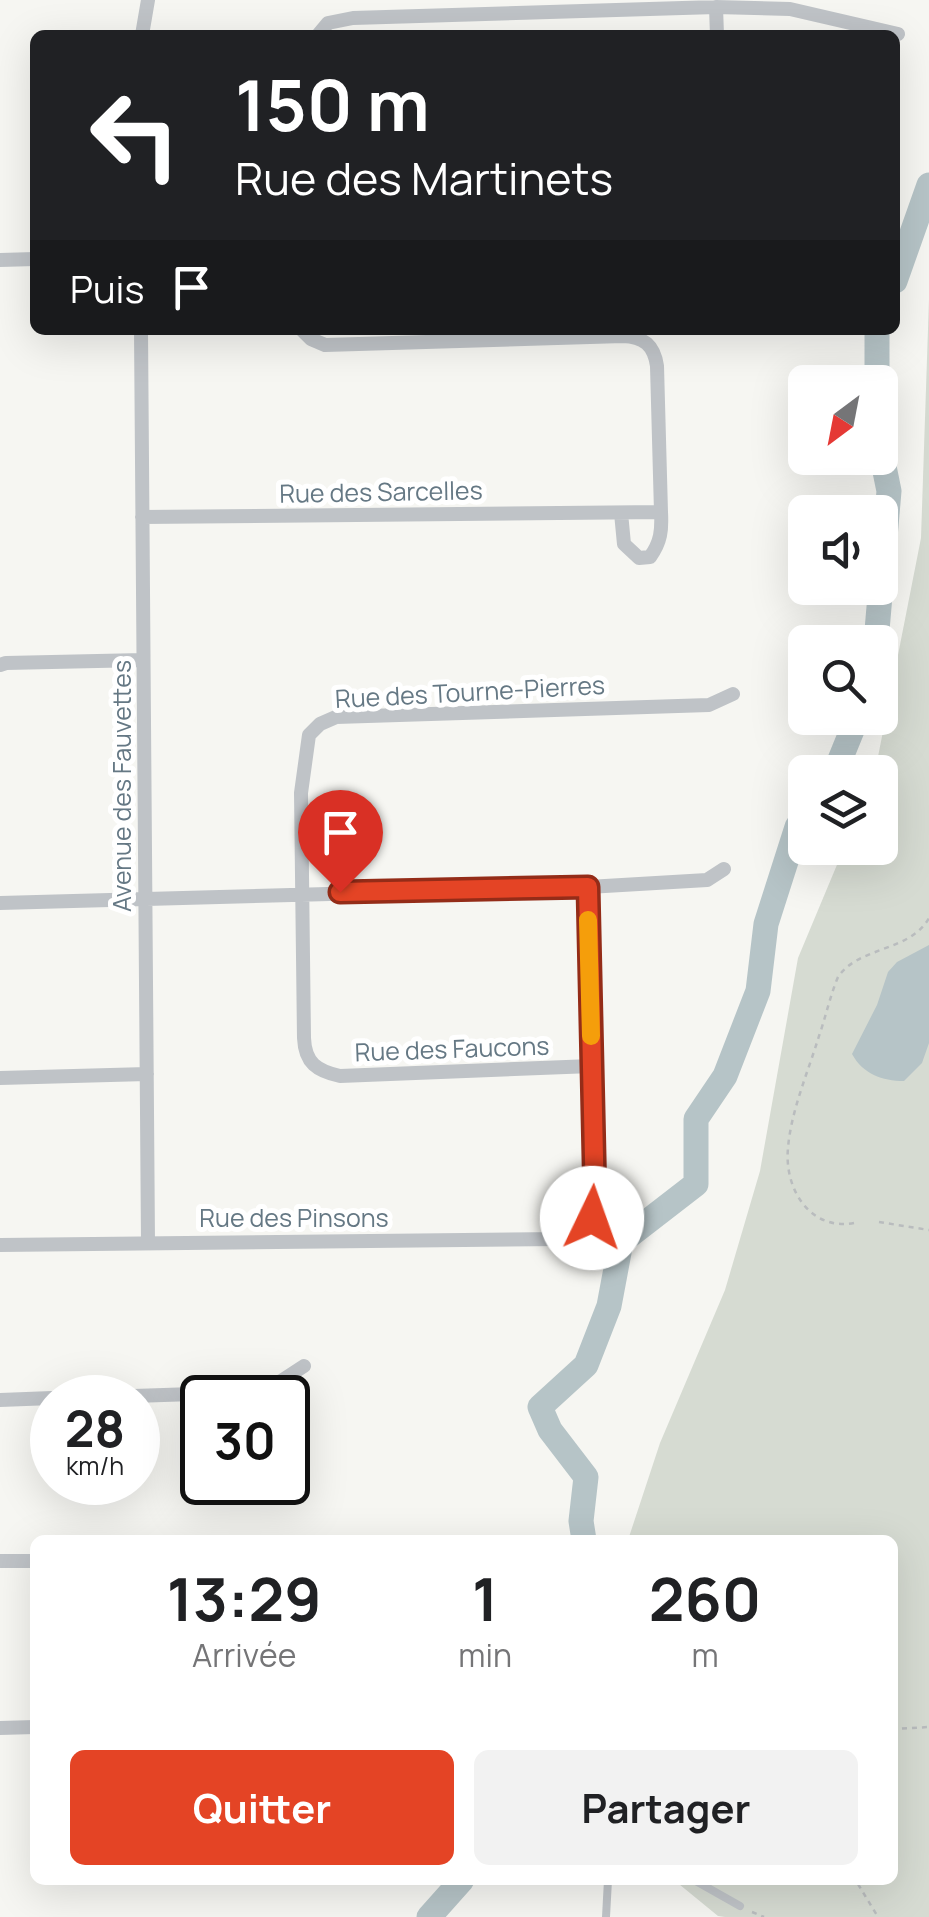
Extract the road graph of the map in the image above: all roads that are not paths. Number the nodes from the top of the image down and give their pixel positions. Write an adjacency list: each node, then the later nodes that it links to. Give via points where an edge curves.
1 (148, 0): 3 (street)
2 (716, 7): 4 (street, via 353,18 328,22); 5 (street); 6 (street, via 790,9)
3 (143, 30)
4 (322, 30)
5 (718, 30)
6 (881, 30)
7 (30, 259): 8 (street)
8 (0, 260)
9 (141, 335): 13 (street, Avenue des Fauvettes)
10 (307, 335): 11 (street, via 326,346 623,336 646,342 657,366)
11 (661, 512): 12 (street, Rue des Sarcelles); 12 (street, via 657,547 650,557 638,558 624,544)
12 (621, 513): 13 (street, Rue des Sarcelles)
13 (142, 517): 14 (street, Avenue des Fauvettes)
14 (143, 660): 15 (street); 20 (street, Avenue des Fauvettes)
15 (0, 666)
16 (733, 694): 19 (street, Rue des Tourne-Pierres, via 709,705 336,717 320,724 309,735 301,794)
17 (724, 870): 18 (street, via 707,880)
18 (588, 887): 19 (street); 22 (street)
19 (304, 892): 20 (street); 22 (street, Rue des Faucons, via 305,1050 324,1073)
20 (145, 898): 21 (street); 23 (street, Avenue des Fauvettes)
21 (0, 904)
22 (592, 1066): 25 (street, Rue des Pinsons, via 595,1202 585,1229 559,1238)
23 (147, 1074): 24 (street); 25 (street, Avenue des Fauvettes)
24 (0, 1078)
25 (148, 1242): 26 (street, Rue des Pinsons)
26 (0, 1245)
27 (304, 1366): 28 (street, via 253,1392)
28 (160, 1395)
29 (30, 1399): 30 (street)
30 (0, 1400)
31 (30, 1561): 32 (street)
32 (0, 1562)
33 (0, 1728): 34 (street)
34 (30, 1728)
35 (610, 1885): 38 (lane)
36 (703, 1885): 37 (lane)
37 (740, 1906)
38 (606, 1917)

